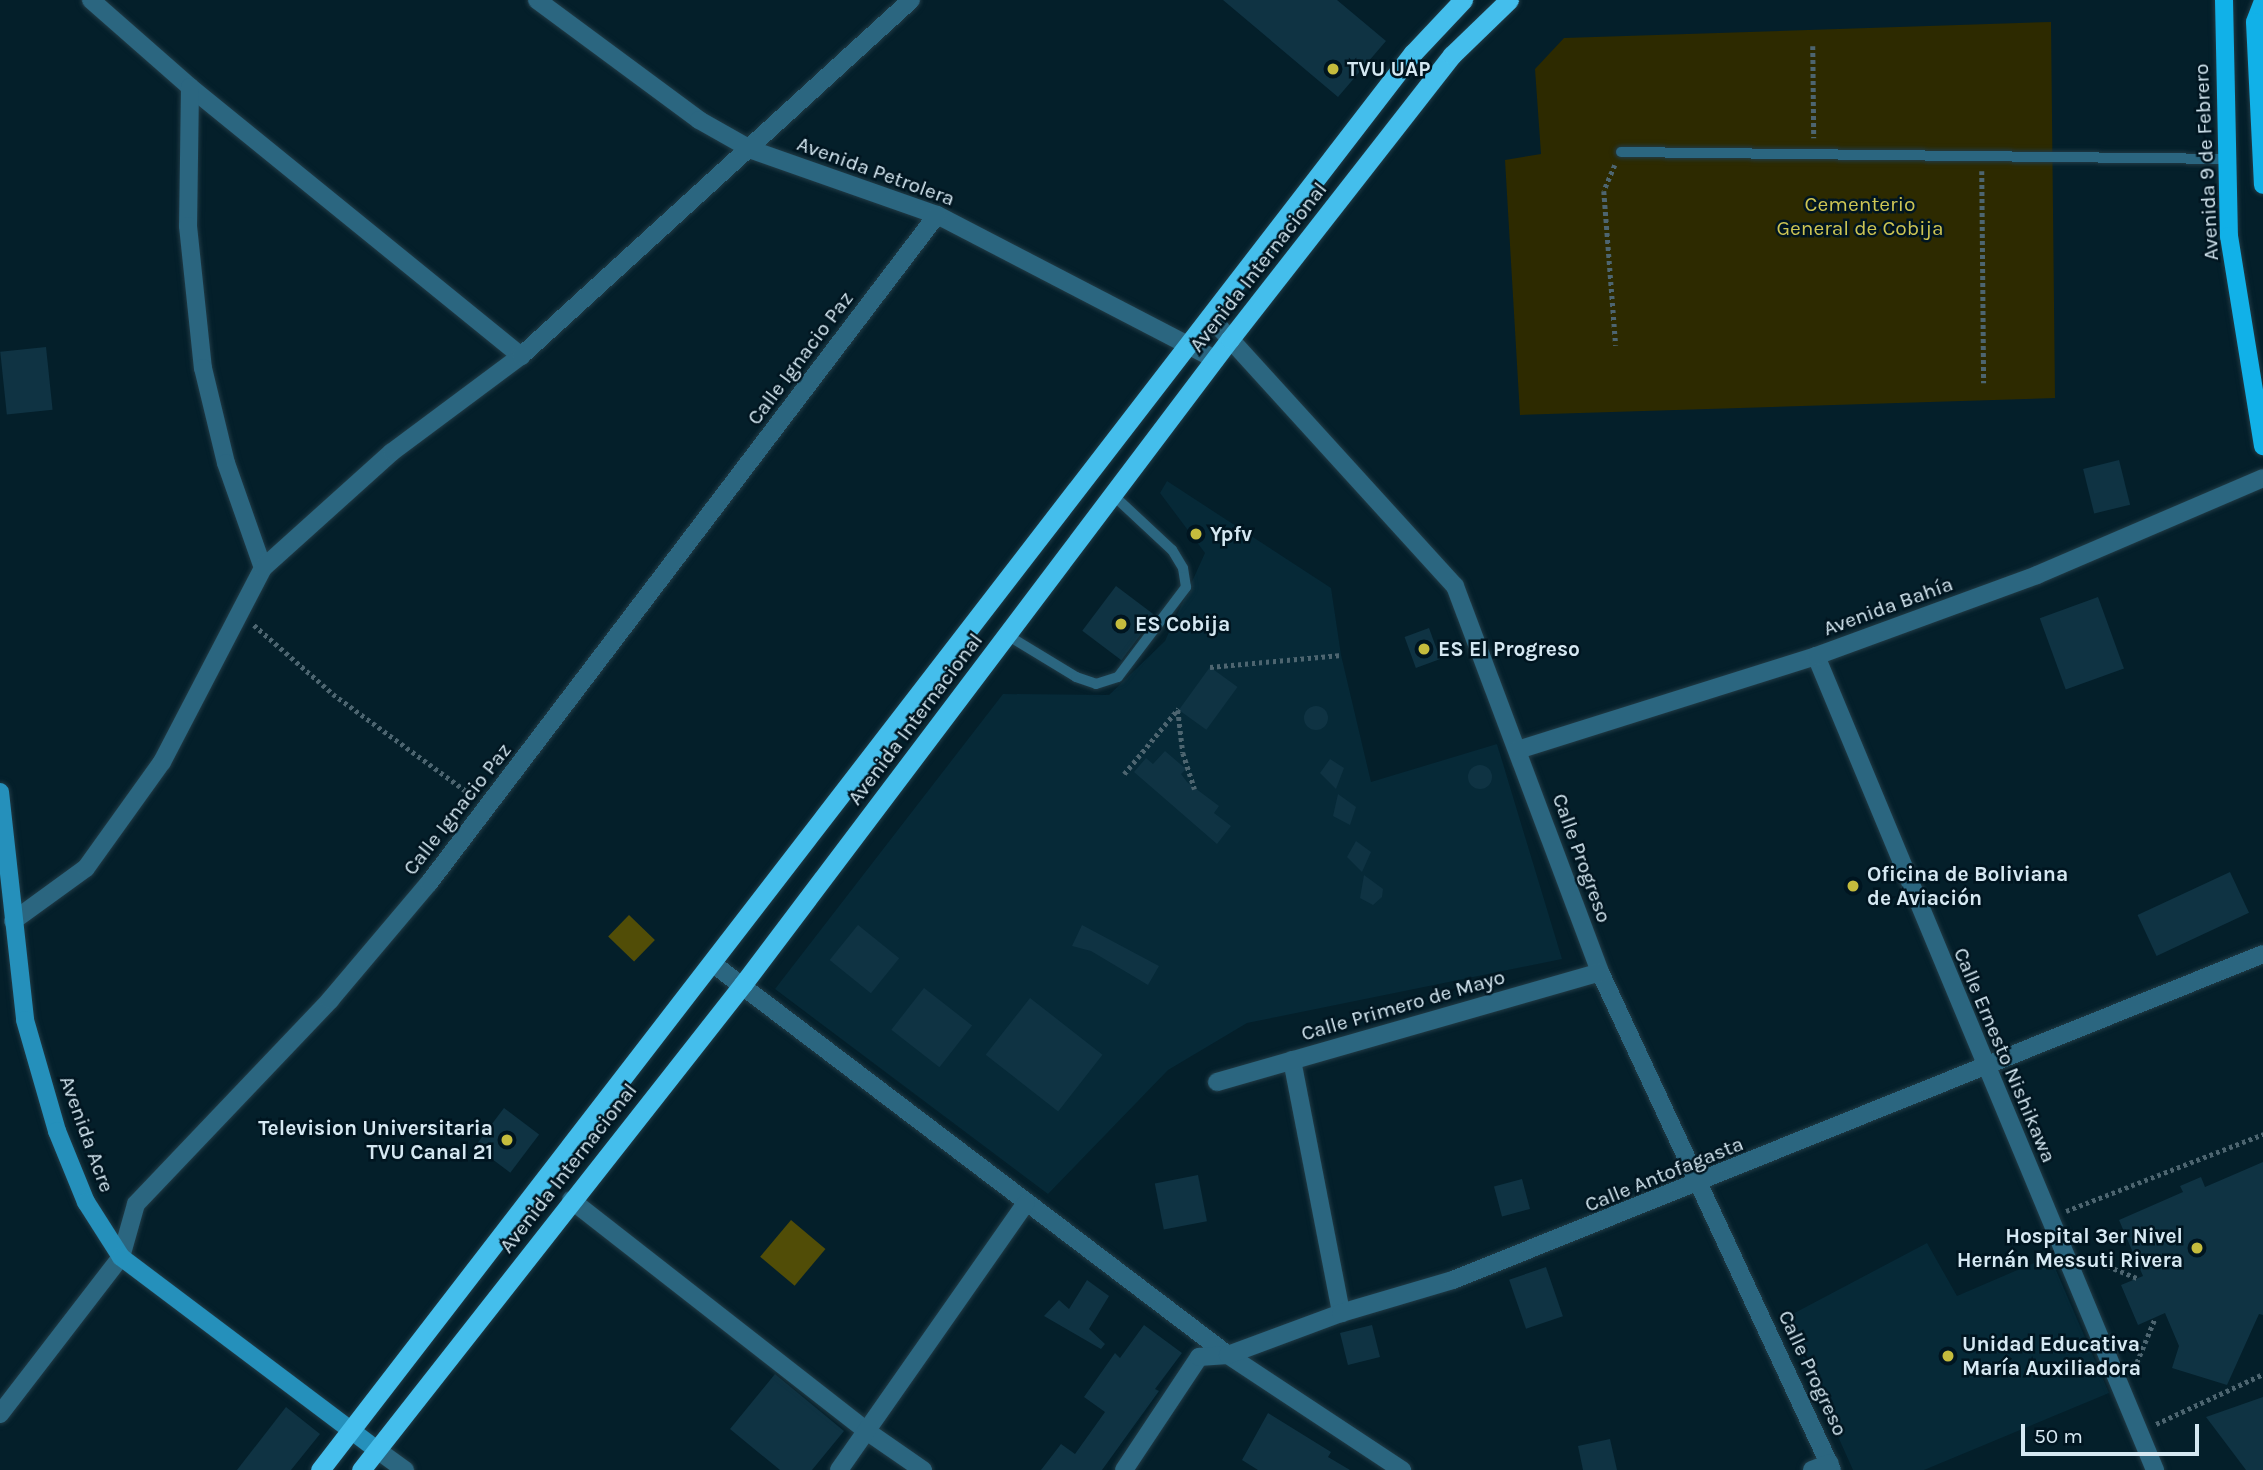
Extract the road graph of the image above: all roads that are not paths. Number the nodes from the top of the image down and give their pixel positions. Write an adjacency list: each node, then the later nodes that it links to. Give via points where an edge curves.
1 (90, 0): 8 (street)
2 (537, 0): 9 (street, Avenida Petrolera, via 699,120)
3 (911, 0): 9 (street)
4 (1463, 0): 14 (highway, Avenida Internacional, via 1413,53)
5 (1509, 0): 15 (highway, Avenida Internacional, via 1452,55)
6 (2224, 0): 11 (main road, Avenida 9 de Febrero)
7 (2263, 1): 12 (main road, via 2255,22)
8 (190, 87): 17 (street); 22 (street, via 188,226 203,368 226,464)
9 (752, 150): 13 (street, Avenida Petrolera); 17 (street)
10 (1621, 152): 11 (lane)
11 (2227, 159): 19 (main road, Avenida 9 de Febrero, via 2229,236)
12 (2263, 185)
13 (937, 215): 16 (street, Avenida Petrolera); 38 (street, Calle Ignacio Paz, via 487,808 330,1000 136,1204)
14 (1210, 317): 15 (street, Calle Progreso); 16 (highway, Avenida Internacional)
15 (1230, 339): 18 (highway, Avenida Internacional); 25 (street, Calle Progreso, via 1455,586)
16 (1189, 345): 18 (street, Avenida Petrolera); 29 (highway, Avenida Internacional)
17 (522, 356): 22 (street, via 392,452)
18 (1215, 359): 21 (highway, Avenida Internacional)
19 (2263, 446)
20 (2263, 478): 24 (street, Avenida Bahía, via 2038,575)
21 (1113, 495): 23 (highway, Avenida Internacional); 23 (lane, via 1172,550 1183,568 1186,587 1141,647 1118,677 1096,684 1076,677)
22 (263, 568): 27 (street, via 243,614 162,762 86,868)
23 (1007, 635): 31 (highway, Avenida Internacional)
24 (1815, 656): 25 (street, Avenida Bahía); 33 (street, Calle Ernesto Nishikawa)
25 (1518, 750): 30 (street, Calle Progreso)
26 (0, 792): 27 (main road, Avenida Acre)
27 (13, 921): 38 (main road, Avenida Acre, via 25,1020 57,1131 86,1202)
28 (2263, 954): 33 (street, Calle Antofagasta)
29 (712, 963): 31 (street); 42 (highway, Avenida Internacional)
30 (1600, 972): 32 (street, Calle Primero de Mayo); 35 (street, Calle Progreso)
31 (743, 984): 36 (highway, Avenida Internacional); 37 (street)
32 (1292, 1060): 34 (street, Calle Primero de Mayo); 39 (street)
33 (1985, 1069): 35 (street, Calle Antofagasta); 54 (street, Calle Ernesto Nishikawa)
34 (1217, 1082)
35 (1700, 1185): 39 (street, Calle Antofagasta, via 1453,1280); 45 (street, Calle Progreso)
36 (571, 1200): 43 (street); 44 (highway, Avenida Internacional)
37 (1026, 1203): 40 (street); 43 (street)
38 (121, 1257): 41 (street, Calle Ignacio Paz); 42 (main road, Avenida Acre)
39 (1341, 1314): 40 (street, Calle Antofagasta)
40 (1228, 1355): 51 (street, Calle Antofagasta, via 1199,1357); 52 (street)
41 (0, 1414)
42 (351, 1429): 44 (main road, Avenida Acre); 46 (highway, Avenida Internacional)
43 (868, 1433): 49 (street); 50 (street)
44 (376, 1449): 47 (highway, Avenida Internacional); 48 (street, Avenida Acre)
45 (1831, 1467): 53 (street)
46 (320, 1470)
47 (361, 1470)
48 (405, 1470)
49 (839, 1470)
50 (923, 1470)
51 (1124, 1470)
52 (1402, 1470)
53 (1812, 1470)
54 (2155, 1470)

